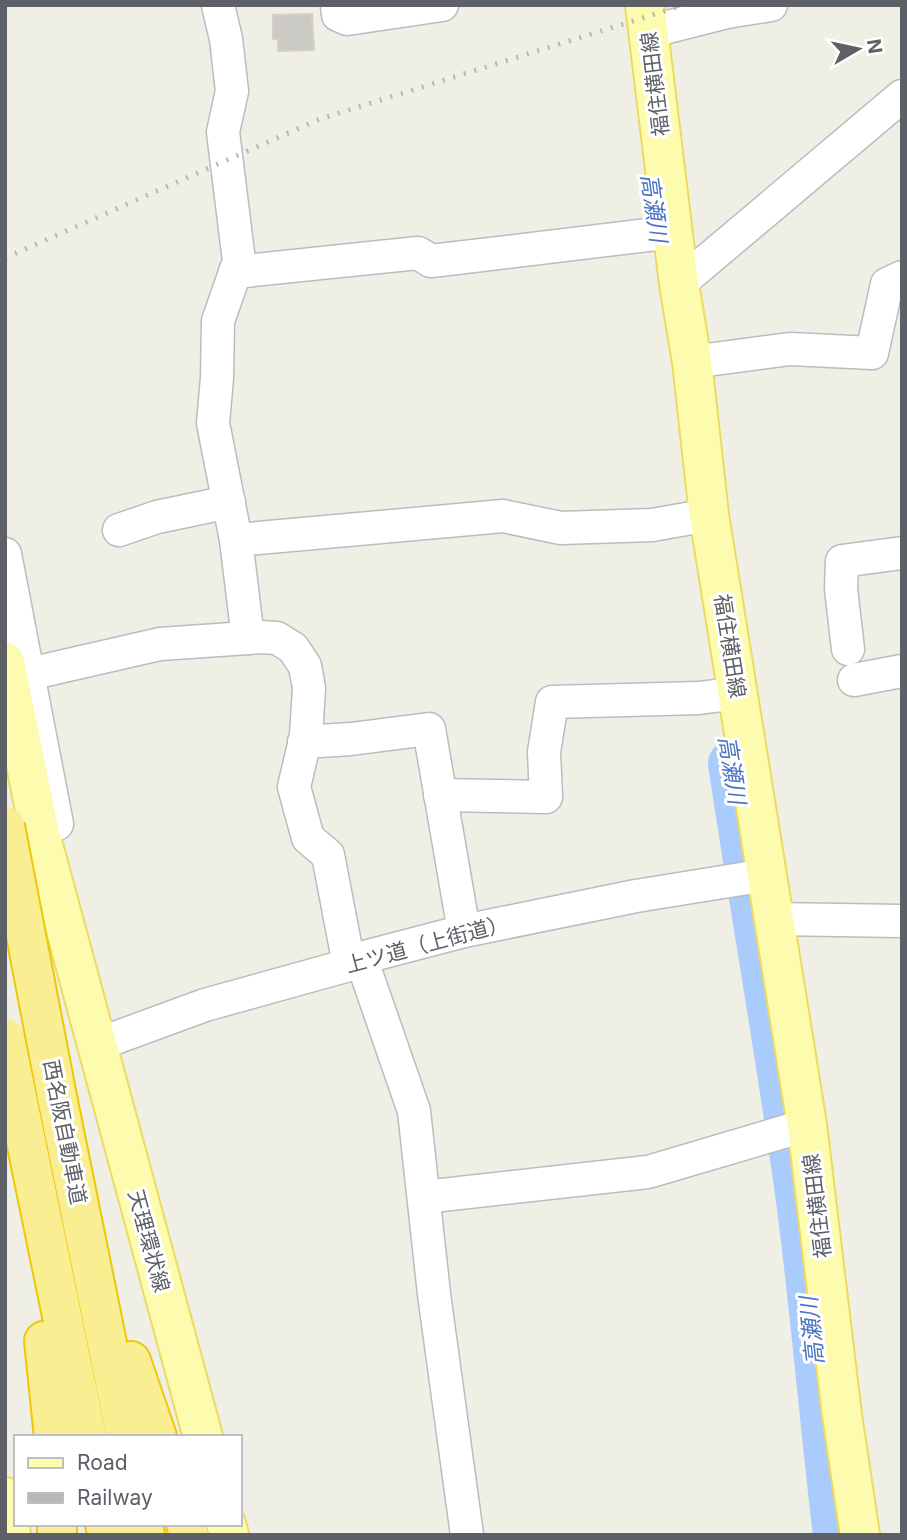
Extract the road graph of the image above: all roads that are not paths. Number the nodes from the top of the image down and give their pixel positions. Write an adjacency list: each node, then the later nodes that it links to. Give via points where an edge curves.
1 (218, 5): 8 (street, via 232,91 223,132 239,261)
2 (337, 5): 3 (street, via 338,15 347,19)
3 (442, 5)
4 (771, 5): 5 (street)
5 (646, 19): 7 (main road, 福住横田線)
6 (902, 96): 10 (street)
7 (673, 232): 8 (street, via 431,261 418,253); 10 (main road, 福住横田線)
8 (235, 271): 12 (street, via 218,321 213,423)
9 (902, 277): 11 (street, via 887,284 872,352 790,349)
10 (679, 284): 11 (main road, 福住横田線)
11 (692, 362): 13 (main road, 福住横田線)
12 (229, 502): 14 (street); 15 (street)
13 (709, 515): 15 (street, via 652,525 561,528 503,516); 23 (main road, 福住横田線)
14 (119, 530)
15 (236, 540): 18 (street)
16 (902, 553): 19 (street, via 842,561)
17 (5, 554): 20 (street)
18 (248, 638): 20 (street, via 160,644); 24 (street, via 277,638 293,648 305,666 309,688)
19 (848, 649)
20 (17, 668): 33 (main road, 天理環状線, via 40,834)
21 (902, 671): 22 (street)
22 (854, 680)
23 (737, 693): 25 (street, via 552,702 544,752 545,797); 27 (main road, 福住横田線)
24 (304, 742): 25 (street, via 429,729); 31 (street, via 294,787 308,838 328,855)
25 (440, 796): 30 (street)
26 (5, 826): 37 (highway, 西名阪自動車道, bridge)
27 (766, 875): 28 (main road, 福住横田線); 30 (street, 上ツ道（上街道）)
28 (774, 919): 29 (street); 36 (main road, 福住横田線)
29 (902, 921)
30 (464, 931): 31 (street, 上ツ道（上街道）)
31 (355, 961): 33 (street, 上ツ道（上街道）, via 205,1004); 38 (street, via 414,1111)
32 (5, 1038): 35 (highway, 西名阪自動車道, bridge)
33 (96, 1045): 34 (main road); 43 (main road, 天理環状線)
34 (5, 1069)
35 (22, 1124): 39 (highway, via 22,1203 39,1297); 40 (highway, 西名阪自動車道)
36 (807, 1125): 38 (street, via 648,1172); 47 (main road, 福住横田線)
37 (66, 1141): 41 (highway, 西名阪自動車道); 42 (highway)
38 (424, 1197): 46 (street)
39 (54, 1435)
40 (87, 1435)
41 (126, 1435)
42 (156, 1435)
43 (201, 1435)
44 (5, 1497): 45 (main road)
45 (11, 1535)
46 (467, 1535)
47 (860, 1535)

